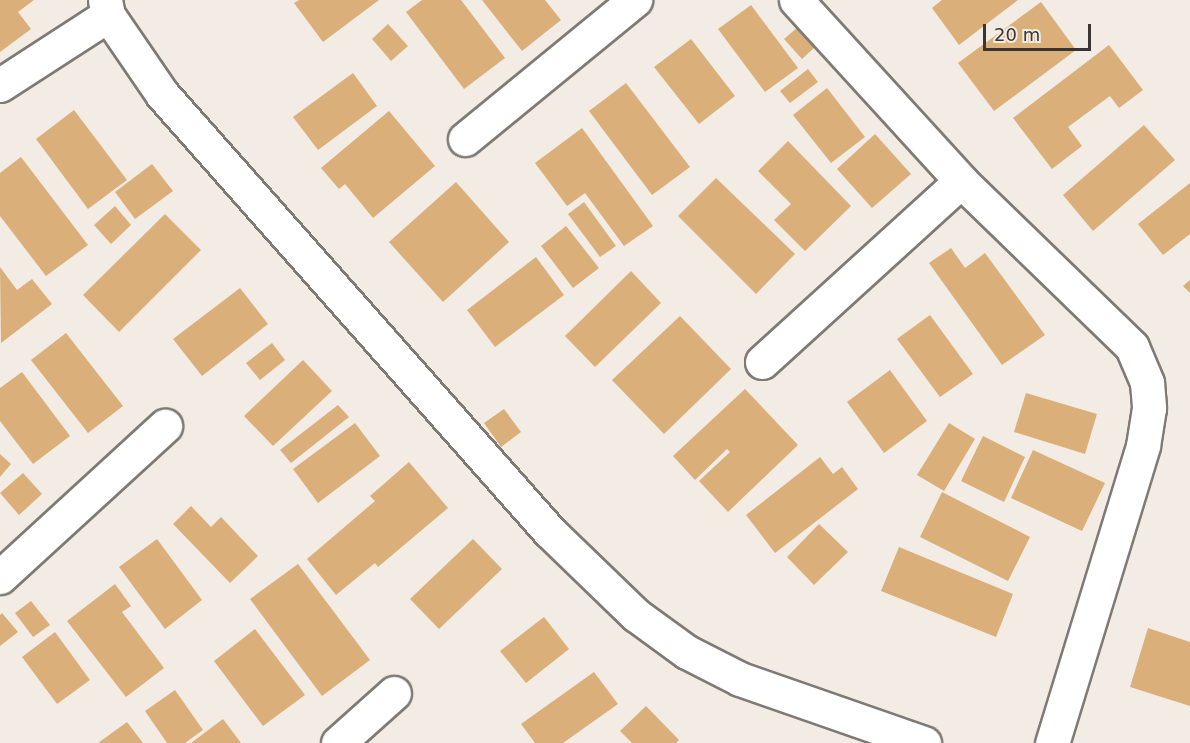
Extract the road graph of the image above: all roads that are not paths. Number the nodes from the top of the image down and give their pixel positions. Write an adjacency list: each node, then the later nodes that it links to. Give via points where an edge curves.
1 (634, 0): 5 (street)
2 (796, 0): 6 (street)
3 (106, 8): 4 (street); 12 (street, via 162,94 549,531 636,615 687,652 740,680)
4 (0, 85)
5 (465, 139)
6 (961, 181): 7 (street); 13 (street, via 1132,347 1147,383 1149,408 1143,446)
7 (762, 362)
8 (165, 426): 9 (street)
9 (0, 577)
10 (394, 693): 11 (street)
11 (339, 743)
12 (924, 743)
13 (1053, 743)

